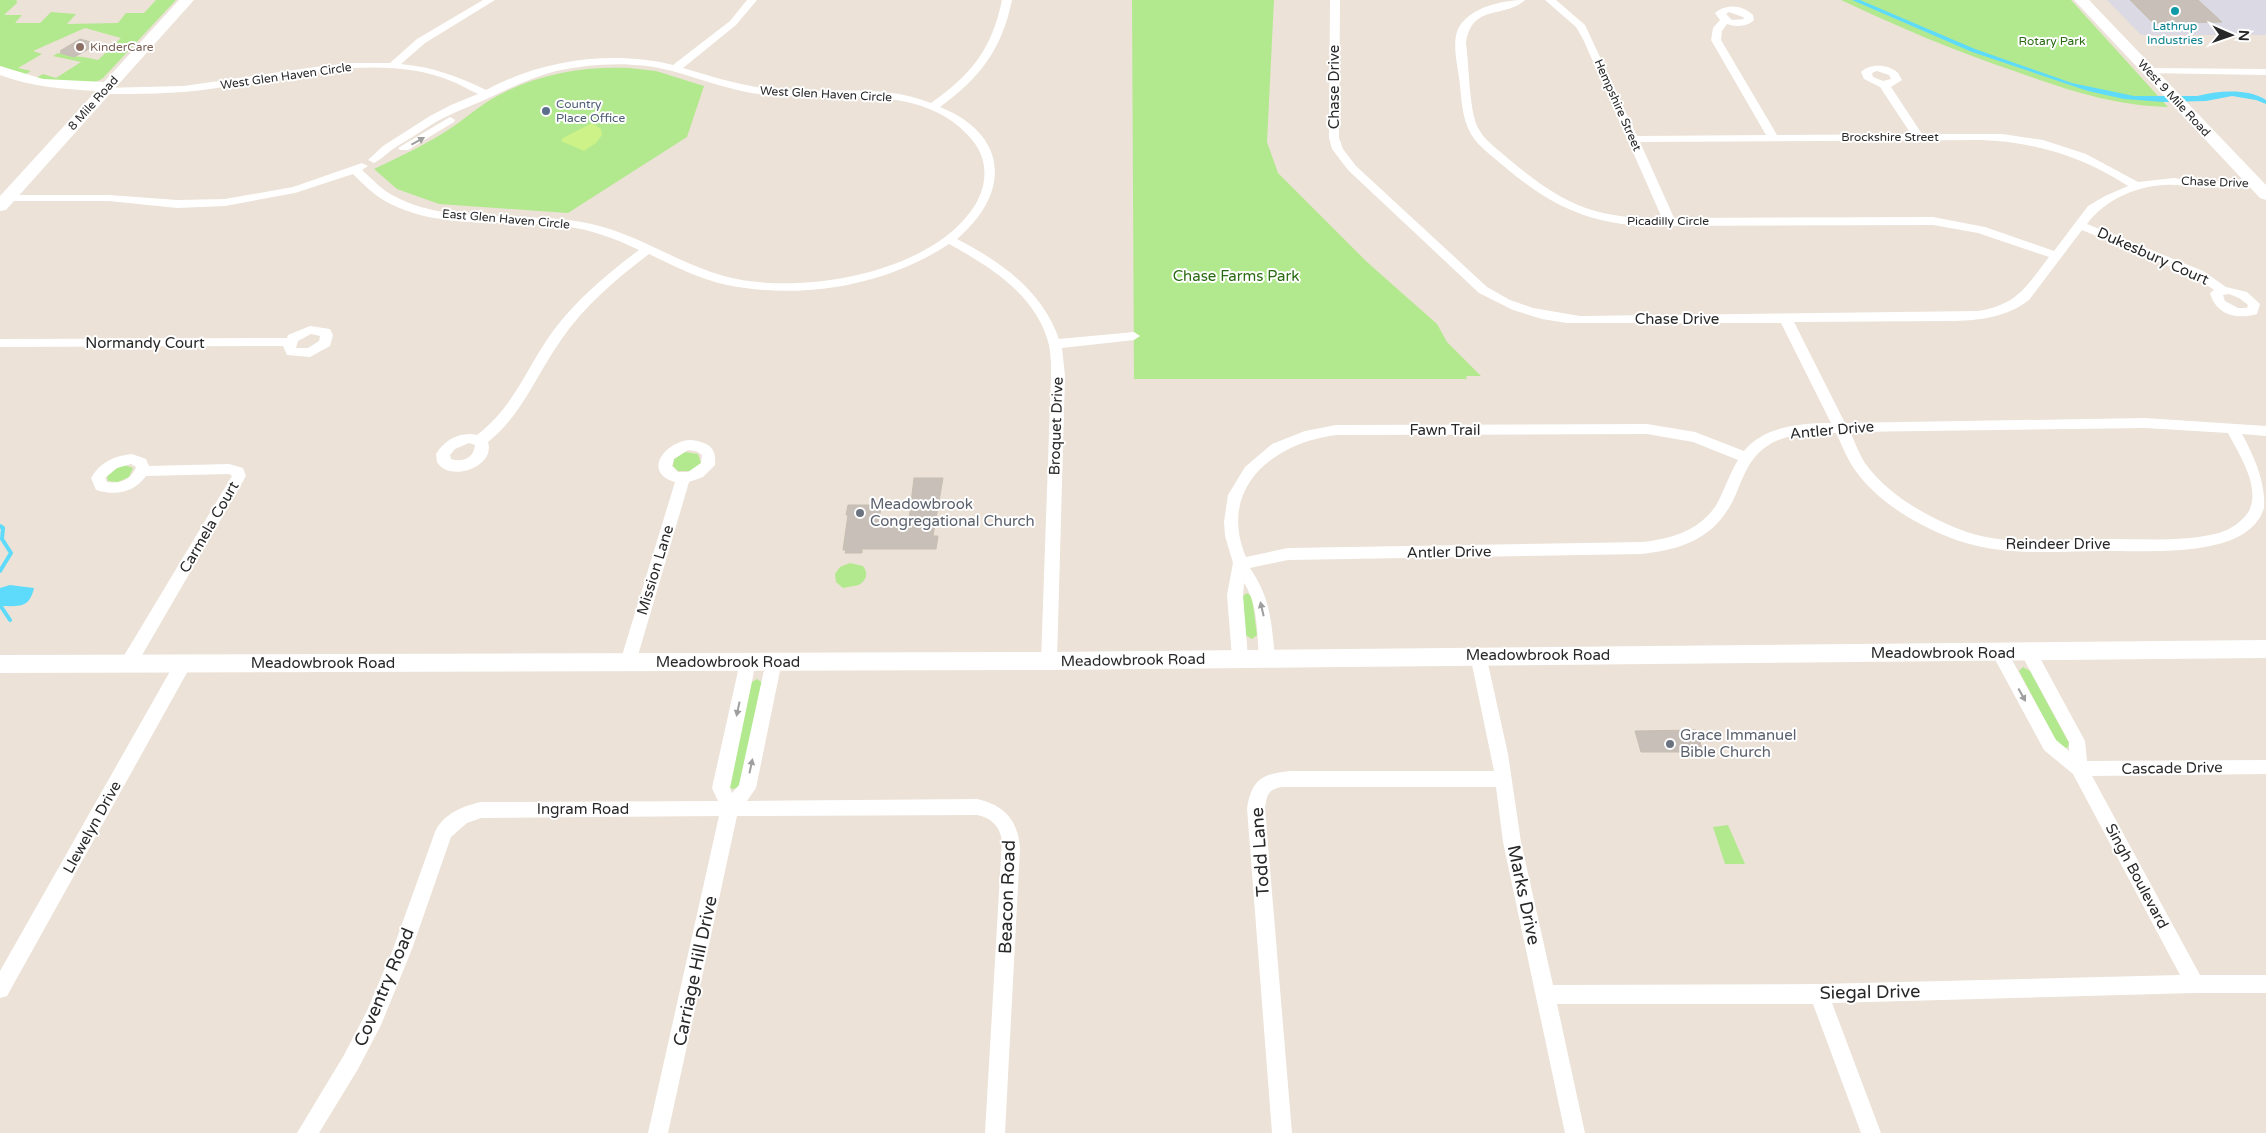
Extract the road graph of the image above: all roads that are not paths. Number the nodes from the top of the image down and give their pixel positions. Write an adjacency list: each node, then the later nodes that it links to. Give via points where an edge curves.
1 (187, 0): 17 (street, 8 Mile Road)
2 (490, 0): 10 (street, via 421,41)
3 (752, 0): 11 (street, via 733,23)
4 (1007, 0): 19 (street, via 998,38 985,60 960,86)
5 (1336, 0): 33 (street, Chase Drive, via 1334,138 1338,149 1352,168 1483,290 1516,308 1568,320)
6 (1520, 0): 27 (street, Picadilly Circle, via 1481,13 1463,30 1469,118 1474,130 1484,144 1534,186 1566,206 1617,221)
7 (1550, 0): 22 (street, Hempshire Street, via 1580,26)
8 (2081, 0): 13 (street, West 9 Mile Road)
9 (1726, 20): 21 (street, via 1715,33 1716,40)
10 (392, 66): 17 (street, West Glen Haven Circle, via 327,68 186,89); 18 (street, West Glen Haven Circle, via 416,68 454,78)
11 (676, 68): 18 (street, West Glen Haven Circle, via 638,62 582,64 528,76); 19 (street, West Glen Haven Circle, via 751,90 790,94 884,95)
12 (0, 70): 15 (street)
13 (2149, 71): 14 (street); 24 (street, West 9 Mile Road)
14 (2266, 72)
15 (12, 83): 17 (street, via 50,93)
16 (1884, 84): 20 (street)
17 (104, 91): 26 (street, 8 Mile Road)
18 (486, 94): 23 (street, via 425,137)
19 (933, 107): 29 (street, East Glen Haven Circle, via 955,119 972,134 984,148 990,170 988,188 981,204)
20 (1918, 137): 21 (street, Brockshire Street); 25 (street, Brockshire Street, via 1993,136 2038,141 2092,159)
21 (1772, 138): 22 (street, Brockshire Street)
22 (1634, 139): 27 (street, Hempshire Street)
23 (354, 169): 26 (street, via 278,194 221,202 180,204 109,198); 30 (street, East Glen Haven Circle, via 385,196 412,208 451,215 566,223 604,231)
24 (2256, 185): 25 (street, Chase Drive, via 2174,181)
25 (2136, 186): 28 (street, Chase Drive, via 2100,203)
26 (3, 202)
27 (1670, 222): 31 (street, Picadilly Circle, via 1933,221 1996,233)
28 (2080, 225): 31 (street, Chase Drive); 32 (street, Dukesbury Court, via 2199,274)
29 (949, 240): 30 (street, East Glen Haven Circle, via 913,260 878,273 838,283 787,287 723,280); 37 (street, Broquet Drive, via 987,260 1020,287 1039,310)
30 (648, 249): 41 (street, via 606,280 562,328 510,416)
31 (2057, 256): 33 (street, Chase Drive, via 2025,297 2013,306 1992,314 1944,318)
32 (2223, 290)
33 (1785, 318): 38 (street, Reindeer Drive)
34 (1134, 336): 37 (street)
35 (290, 342): 36 (street, Normandy Court)
36 (0, 343)
37 (1055, 344): 52 (street, Broquet Drive, via 1058,376)
38 (1841, 427): 39 (street, Antler Drive, via 2145,423); 39 (street, Reindeer Drive, via 1860,466 1873,483 1915,515 1990,544 2023,546 2195,543 2219,539 2239,530 2258,508 2259,487); 42 (street, Antler Drive, via 1786,432 1758,445)
39 (2232, 429): 40 (street, Antler Drive)
40 (2266, 431)
41 (479, 441)
42 (1748, 458): 45 (street, Antler Drive, via 1735,474 1723,506 1714,517 1694,534 1663,546 1288,554); 45 (street, Fawn Trail, via 1695,437 1647,429 1336,430 1308,434 1272,450 1249,469 1238,485 1231,506 1231,522)
43 (142, 471): 57 (street, Carmela Court, via 229,469 238,472 239,476)
44 (683, 478): 53 (street, Mission Lane)
45 (1240, 564): 50 (street, Fawn Trail, via 1235,595); 51 (street, Fawn Trail, one-way to 45, via 1264,617 1257,592)
46 (2266, 649): 48 (street, Meadowbrook Road)
47 (1999, 652): 48 (street, Meadowbrook Road); 49 (street, Meadowbrook Road); 60 (street, Singh Boulevard, one-way to 60, via 2050,745)
48 (2028, 652): 60 (street, Singh Boulevard, via 2077,741)
49 (1478, 655): 51 (street, Meadowbrook Road); 61 (street, Marks Drive)
50 (1240, 658): 51 (street, Meadowbrook Road); 52 (street, Meadowbrook Road)
51 (1267, 658)
52 (1050, 661): 55 (street, Meadowbrook Road)
53 (628, 662): 54 (street, Meadowbrook Road); 58 (street, Meadowbrook Road)
54 (748, 662): 55 (street, Meadowbrook Road); 62 (street, one-way to 62, via 721,788)
55 (774, 662): 62 (street, Carriage Hill Drive, one-way to 55, via 747,788)
56 (0, 664): 57 (street, Meadowbrook Road)
57 (128, 664): 58 (street, Meadowbrook Road)
58 (183, 664): 66 (street, Llewelyn Drive)
59 (2266, 767): 60 (street, Cascade Drive)
60 (2079, 769): 64 (street, Singh Boulevard)
61 (1504, 779): 68 (street, Marks Drive, via 1512,842); 72 (street, Todd Lane, via 1290,779 1263,785 1257,793)
62 (730, 808): 63 (street, Ingram Road, via 481,810 458,818); 70 (street, Carriage Hill Drive); 71 (street, Beacon Road, via 977,807 1002,818 1011,836 1011,848)
63 (444, 832): 69 (street, Coventry Road, via 374,1019 348,1069)
64 (2195, 984): 65 (street, Siegal Drive); 67 (street, Siegal Drive)
65 (2266, 984)
66 (0, 989)
67 (1819, 994): 68 (street, Siegal Drive); 74 (street)
68 (1545, 995): 73 (street, Marks Drive)
69 (307, 1133)
70 (658, 1133)
71 (995, 1133)
72 (1282, 1133)
73 (1575, 1133)
74 (1871, 1133)

